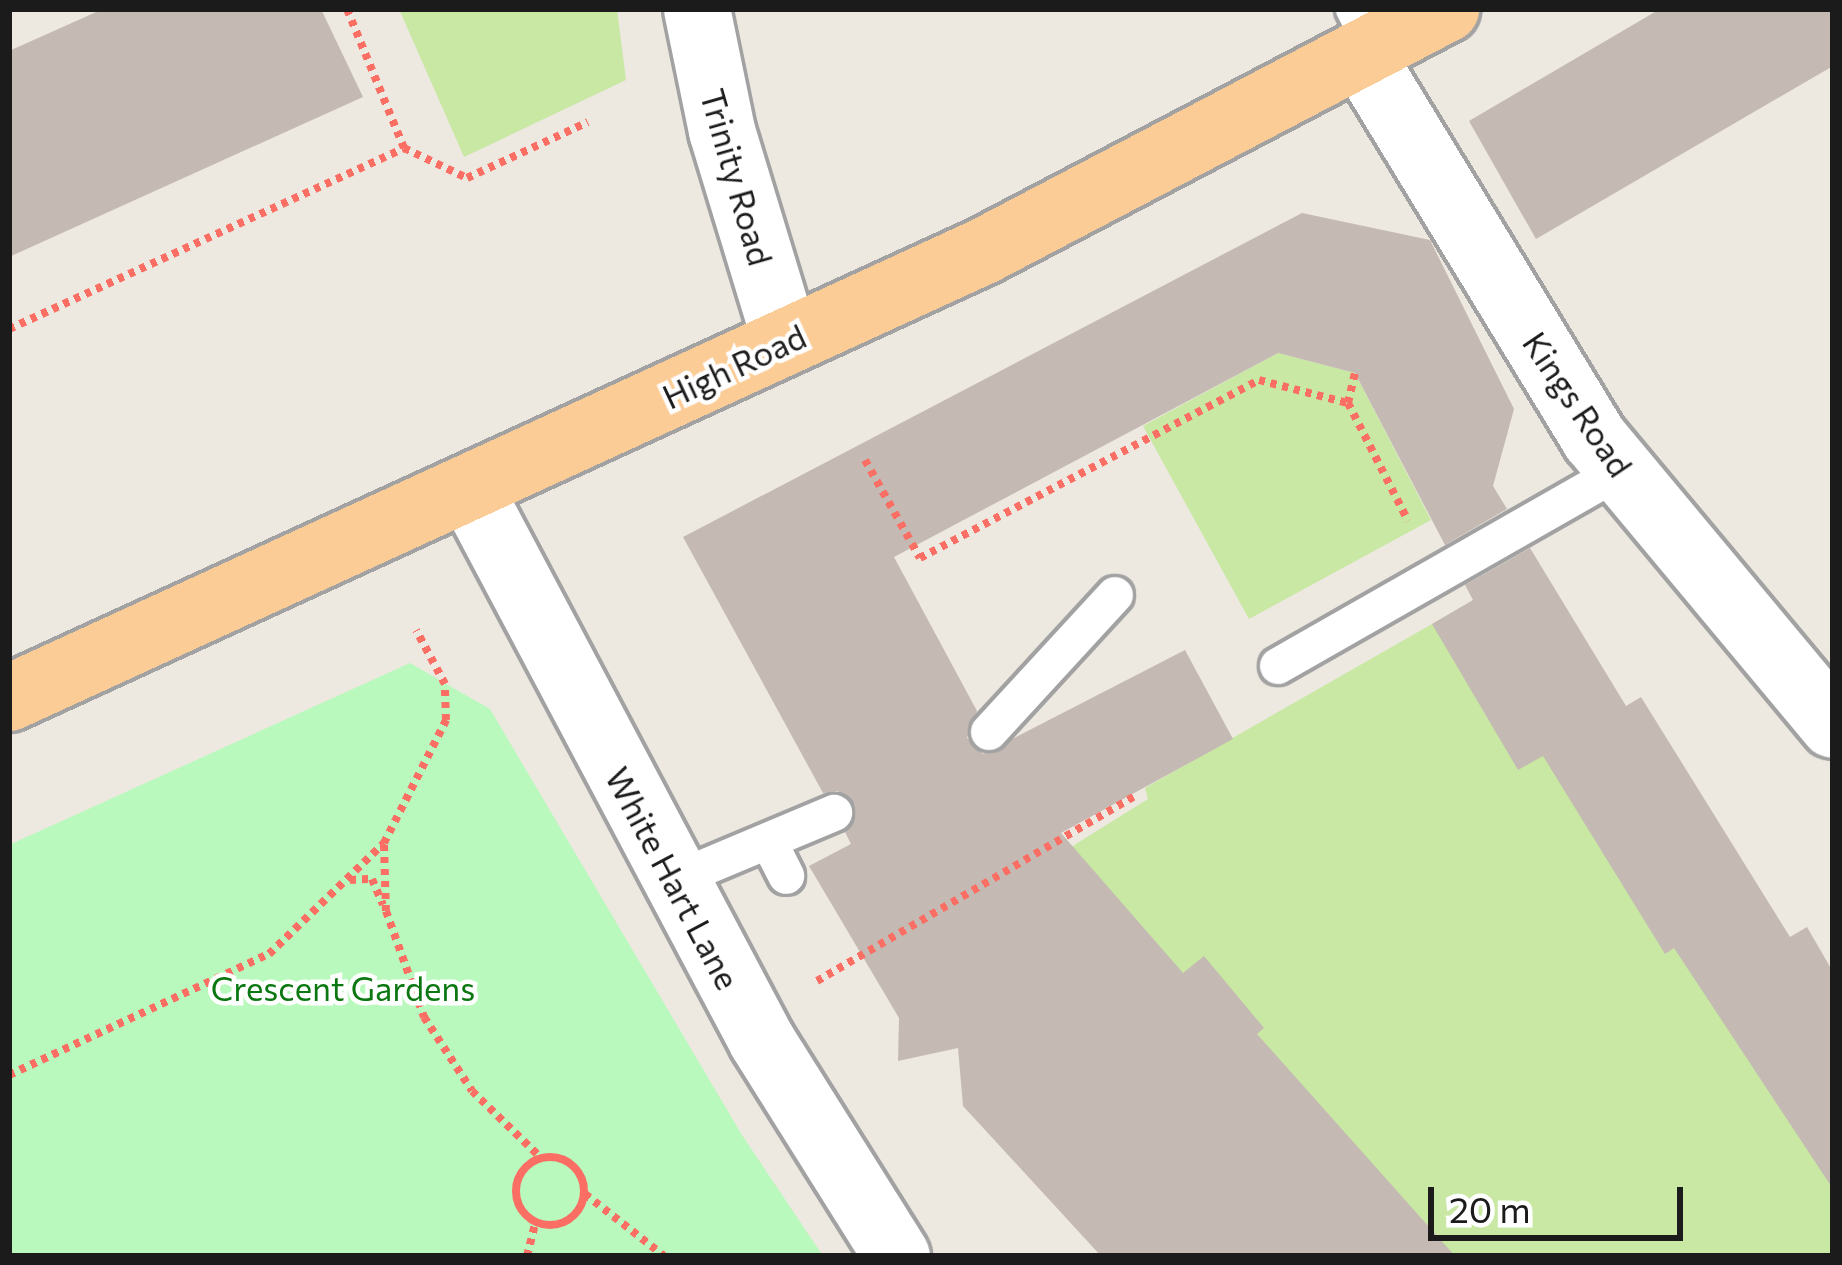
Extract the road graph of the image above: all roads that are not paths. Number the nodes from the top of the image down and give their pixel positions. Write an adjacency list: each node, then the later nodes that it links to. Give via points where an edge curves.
1 (697, 9): 4 (street, Trinity Road, via 717,112)
2 (1446, 9): 3 (main road, High Road)
3 (1364, 38): 4 (main road, High Road, via 984,251); 5 (street, Kings Road)
4 (786, 342): 6 (main road, High Road)
5 (1621, 470): 8 (lane); 10 (street, Kings Road)
6 (469, 488): 9 (main road, High Road); 15 (street, White Hart Lane)
7 (1115, 595): 11 (lane)
8 (1277, 666)
9 (9, 698)
10 (1833, 725)
11 (988, 732)
12 (834, 813): 13 (lane)
13 (769, 842): 14 (lane); 15 (lane)
14 (786, 876)
15 (672, 881): 16 (street, White Hart Lane, via 829,1155)
16 (897, 1256)

